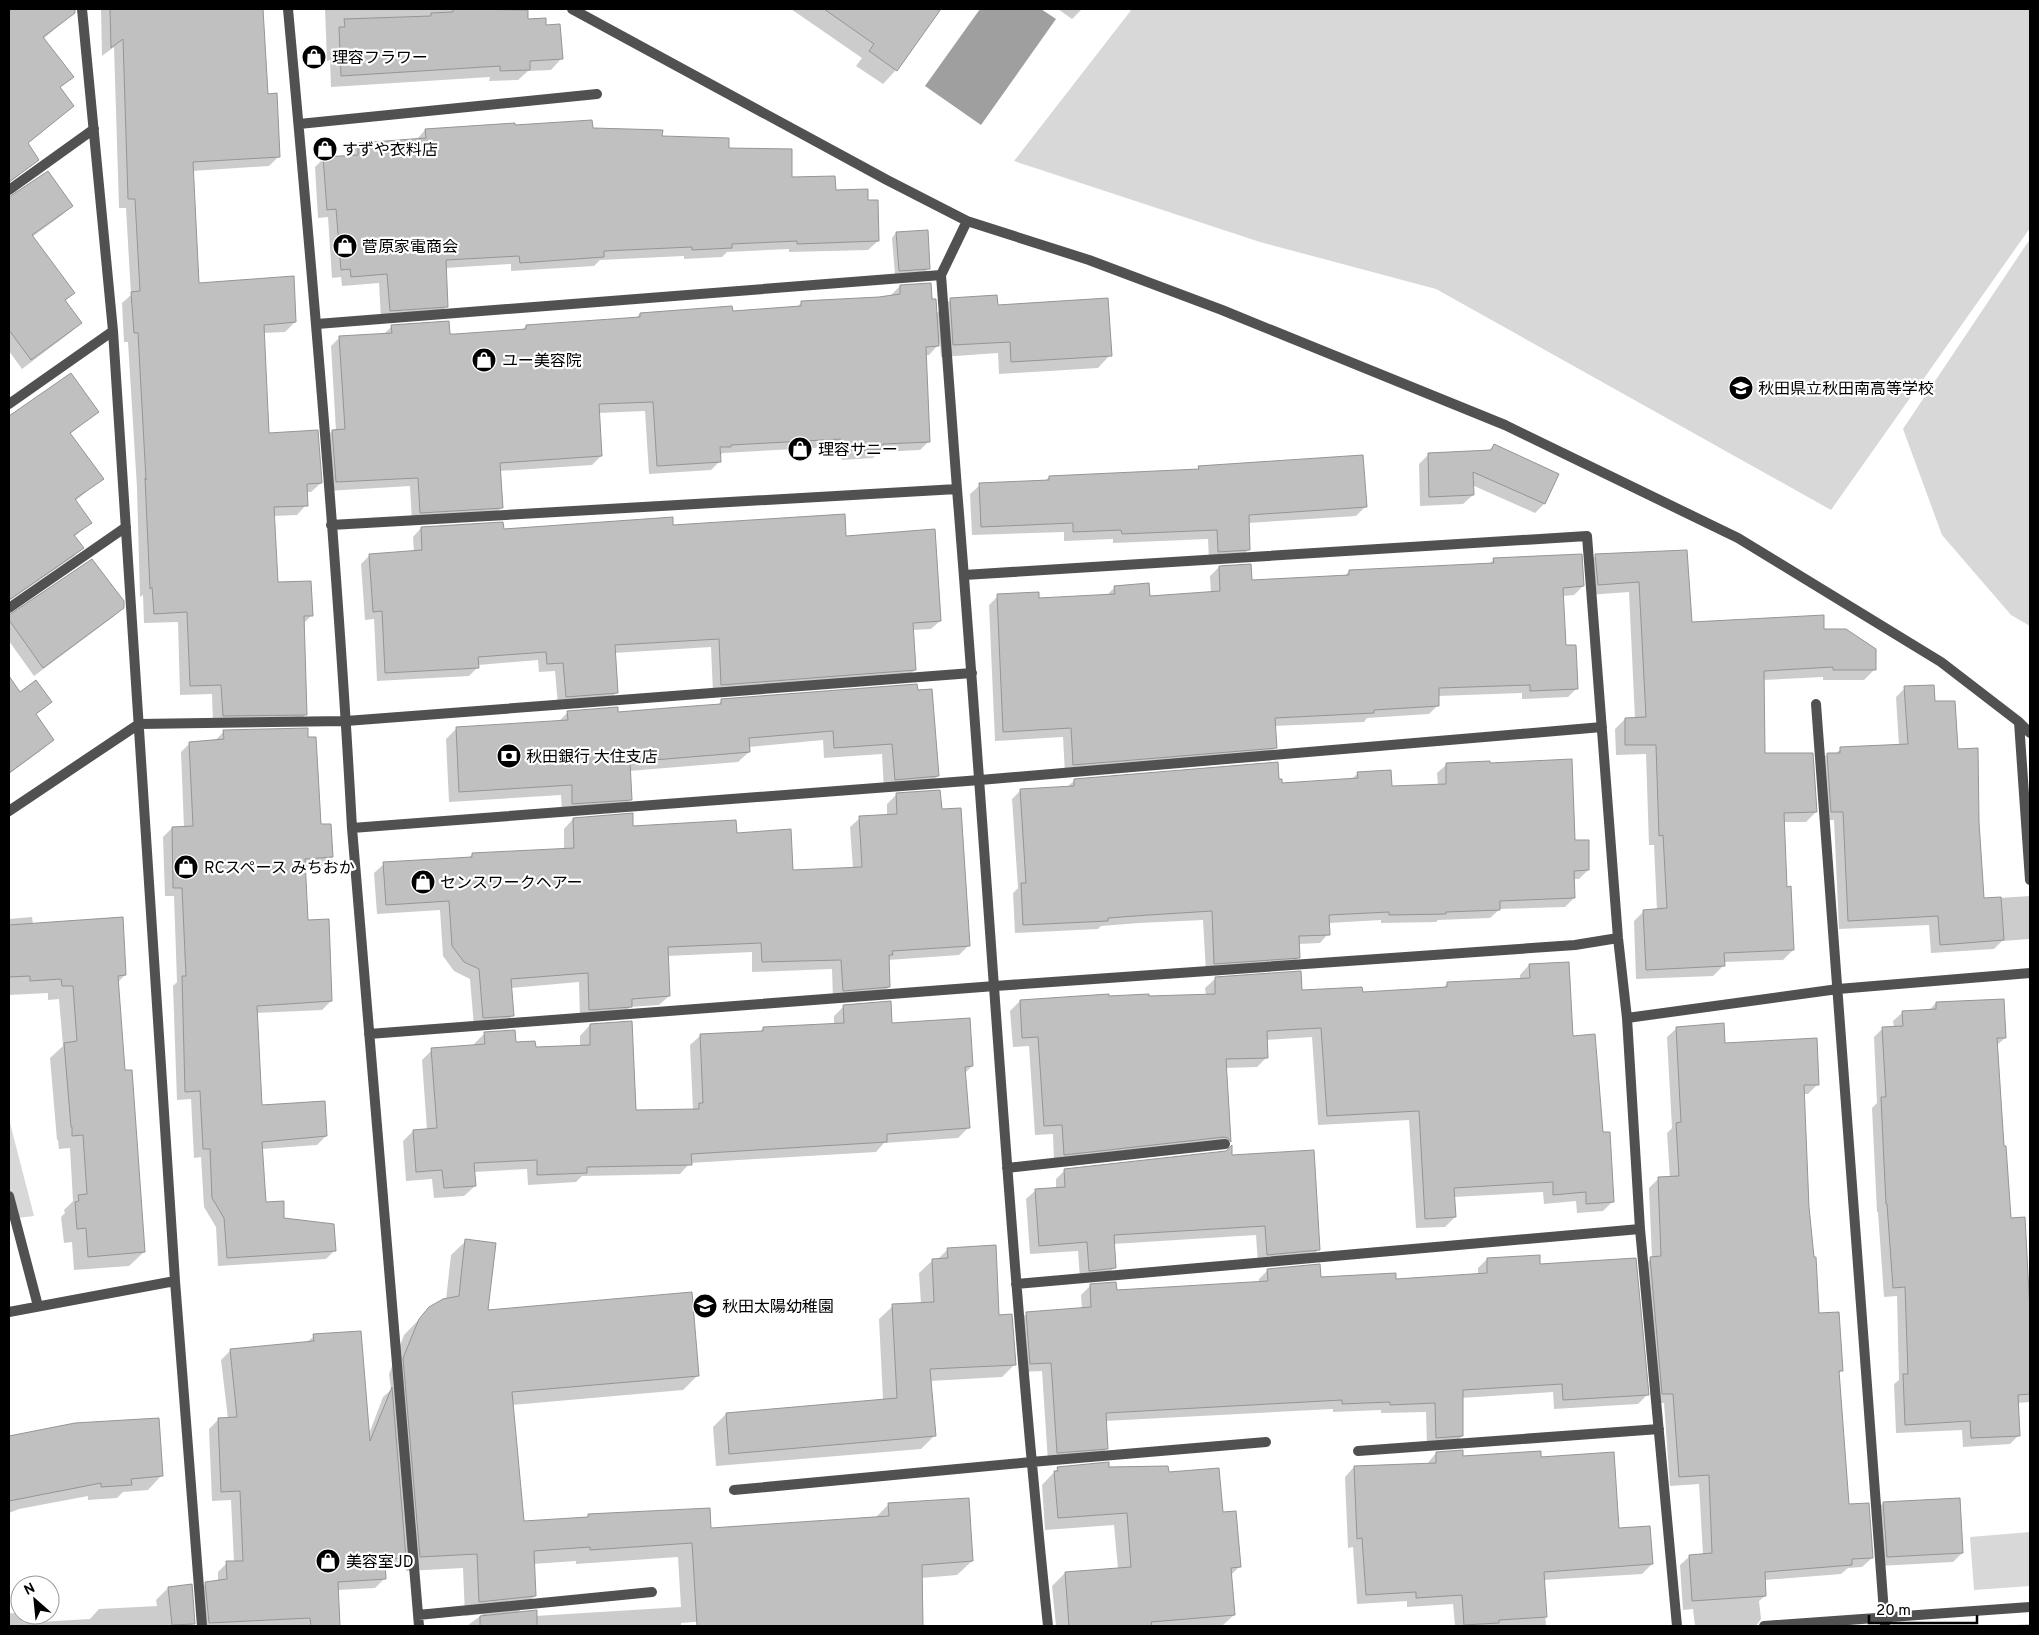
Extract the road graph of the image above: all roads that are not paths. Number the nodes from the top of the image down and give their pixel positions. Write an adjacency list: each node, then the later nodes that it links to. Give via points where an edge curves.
1 (82, 9): 6 (street)
2 (288, 9): 5 (street)
3 (572, 9): 8 (street)
4 (598, 94): 5 (street)
5 (299, 124): 10 (street)
6 (94, 129): 7 (street); 11 (street)
7 (9, 190)
8 (967, 221): 9 (street); 21 (street, via 1142,280 1514,429 1738,538 1941,662)
9 (941, 275): 10 (street); 13 (street)
10 (317, 324): 14 (street)
11 (113, 331): 12 (street); 15 (street)
12 (9, 404)
13 (957, 488): 14 (street); 16 (street)
14 (331, 525): 20 (street)
15 (126, 528): 17 (street); 22 (street)
16 (964, 575): 18 (street); 23 (street, via 1587,536)
17 (9, 608)
18 (972, 673): 20 (street); 25 (street)
19 (1816, 704): 32 (street)
20 (346, 720): 22 (street); 27 (street)
21 (2019, 722): 24 (street); 28 (street)
22 (139, 724): 26 (street); 39 (street)
23 (1602, 727): 25 (street); 29 (street)
24 (2030, 733)
25 (980, 780): 27 (street); 31 (street)
26 (9, 811)
27 (352, 828): 34 (street)
28 (2030, 880)
29 (1618, 938): 31 (street, via 1575,945); 33 (street)
30 (2030, 974): 32 (street)
31 (994, 986): 34 (street); 36 (street)
32 (1838, 989): 33 (street); 51 (street)
33 (1627, 1018): 38 (street)
34 (369, 1034): 50 (street)
35 (1225, 1144): 36 (street)
36 (1007, 1168): 40 (street)
37 (9, 1196): 41 (street)
38 (1640, 1229): 40 (street); 43 (street)
39 (175, 1281): 41 (street); 52 (street)
40 (1016, 1284): 46 (street)
41 (38, 1306): 42 (street)
42 (9, 1312)
43 (1659, 1429): 45 (street); 55 (street)
44 (1266, 1442): 46 (street)
45 (1358, 1451)
46 (1031, 1462): 47 (street); 54 (street)
47 (734, 1490)
48 (652, 1592): 50 (street)
49 (2030, 1606): 51 (street)
50 (418, 1615): 53 (street)
51 (1885, 1622): 56 (street)
52 (202, 1626)
53 (419, 1626)
54 (1048, 1626)
55 (1677, 1626)
56 (1764, 1626)

